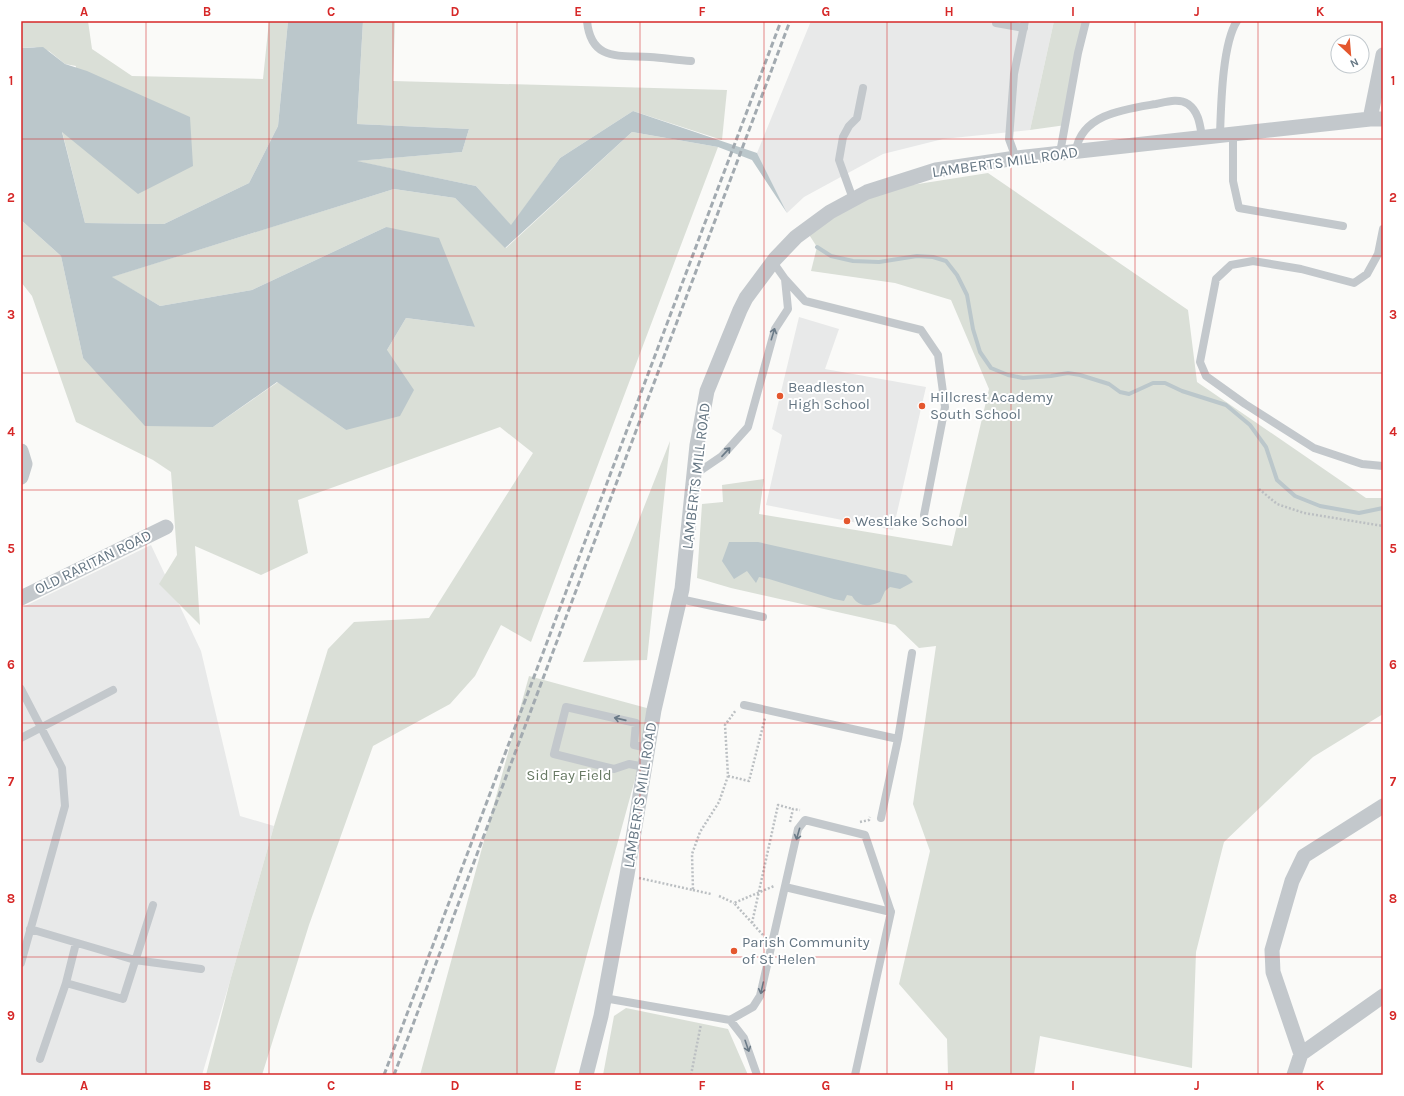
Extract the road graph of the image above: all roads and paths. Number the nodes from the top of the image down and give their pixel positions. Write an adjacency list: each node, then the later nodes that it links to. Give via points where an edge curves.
1 (588, 21): 7 (lane, via 592,41 602,52 615,56)
2 (996, 21): 5 (lane)
3 (1086, 21): 13 (lane)
4 (1237, 21): 10 (lane, via 1232,29 1225,65)
5 (1024, 25): 14 (lane, via 1014,74 1009,139)
6 (1383, 55): 9 (street)
7 (690, 61)
8 (863, 88): 15 (lane, via 857,118 843,137 838,160)
9 (1376, 119): 10 (street, LAMBERTS MILL ROAD)
10 (1226, 135): 11 (street, LAMBERTS MILL ROAD); 16 (lane, via 1239,208)
11 (1202, 137): 12 (street, LAMBERTS MILL ROAD); 12 (lane, via 1200,121 1194,110 1178,100 1118,110 1098,120 1077,140)
12 (1076, 151): 13 (street, LAMBERTS MILL ROAD)
13 (1060, 153): 14 (street, LAMBERTS MILL ROAD)
14 (1016, 158): 15 (street, LAMBERTS MILL ROAD, via 936,170)
15 (853, 199): 18 (street, LAMBERTS MILL ROAD, via 796,237)
16 (1343, 226)
17 (1383, 230): 21 (lane, via 1378,254 1367,274 1354,283 1301,269 1253,261 1231,265 1216,279 1200,362 1206,376 1314,448 1362,464)
18 (773, 262): 19 (lane); 22 (street, LAMBERTS MILL ROAD, via 746,298 707,392)
19 (785, 279): 22 (lane, one-way to 19, via 722,456 748,427 775,329 788,308); 25 (lane, via 805,301 921,330 938,355 945,407)
20 (21, 451): 23 (street, via 25,464)
21 (1383, 466)
22 (694, 475): 29 (street, LAMBERTS MILL ROAD)
23 (21, 477)
24 (1259, 489): 26 (path, via 1277,504 1304,513)
25 (924, 515)
26 (1383, 526)
27 (166, 527): 28 (street, OLD RARITAN ROAD)
28 (21, 598)
29 (680, 599): 30 (lane); 39 (street, LAMBERTS MILL ROAD, via 654,710)
30 (762, 617)
31 (912, 653): 38 (lane)
32 (21, 689): 36 (lane)
33 (113, 690): 36 (lane)
34 (744, 708): 38 (lane); 41 (path, via 737,709 725,725)
35 (758, 714): 41 (path, via 766,716 750,781)
36 (42, 727): 37 (lane); 60 (lane, via 62,768 65,806)
37 (21, 738)
38 (898, 739): 46 (lane)
39 (648, 748): 40 (street, LAMBERTS MILL ROAD); 40 (lane, one-way to 40, via 634,745 636,723 566,707 554,754 614,770 629,764)
40 (645, 768): 49 (street, LAMBERTS MILL ROAD)
41 (728, 776): 51 (path, via 719,802 700,832 692,854)
42 (1383, 806): 72 (street, via 1304,856 1292,881 1272,950 1273,972)
43 (793, 809): 44 (path); 48 (path); 52 (path, via 778,805)
44 (801, 810)
45 (871, 813): 47 (path, via 869,820)
46 (880, 818)
47 (855, 821)
48 (790, 824)
49 (627, 875): 51 (path); 69 (street, LAMBERTS MILL ROAD)
50 (785, 887): 58 (lane); 58 (lane, one-way to 50, via 865,835 805,820 798,829); 71 (lane, one-way to 71, via 760,996 753,1007)
51 (693, 890): 54 (path)
52 (758, 893): 53 (path, via 777,885); 56 (path); 59 (path)
53 (776, 893)
54 (711, 894)
55 (719, 896): 56 (path)
56 (734, 903): 59 (path)
57 (153, 905): 64 (lane)
58 (891, 912): 77 (lane)
59 (752, 923): 61 (path, via 766,939)
60 (30, 929): 62 (lane); 63 (lane)
61 (768, 931)
62 (76, 943): 64 (lane); 67 (lane)
63 (22, 954): 65 (lane)
64 (135, 960): 66 (lane); 67 (lane, via 123,999)
65 (21, 963)
66 (201, 969)
67 (66, 983): 73 (lane)
68 (1383, 996): 72 (street)
69 (604, 998): 70 (lane); 74 (street, LAMBERTS MILL ROAD)
70 (703, 1015): 71 (lane); 75 (path)
71 (730, 1020): 76 (lane, one-way to 76, via 744,1038)
72 (1301, 1054): 78 (street)
73 (40, 1059)
74 (586, 1075)
75 (691, 1075)
76 (757, 1075)
77 (855, 1075)
78 (1294, 1075)

